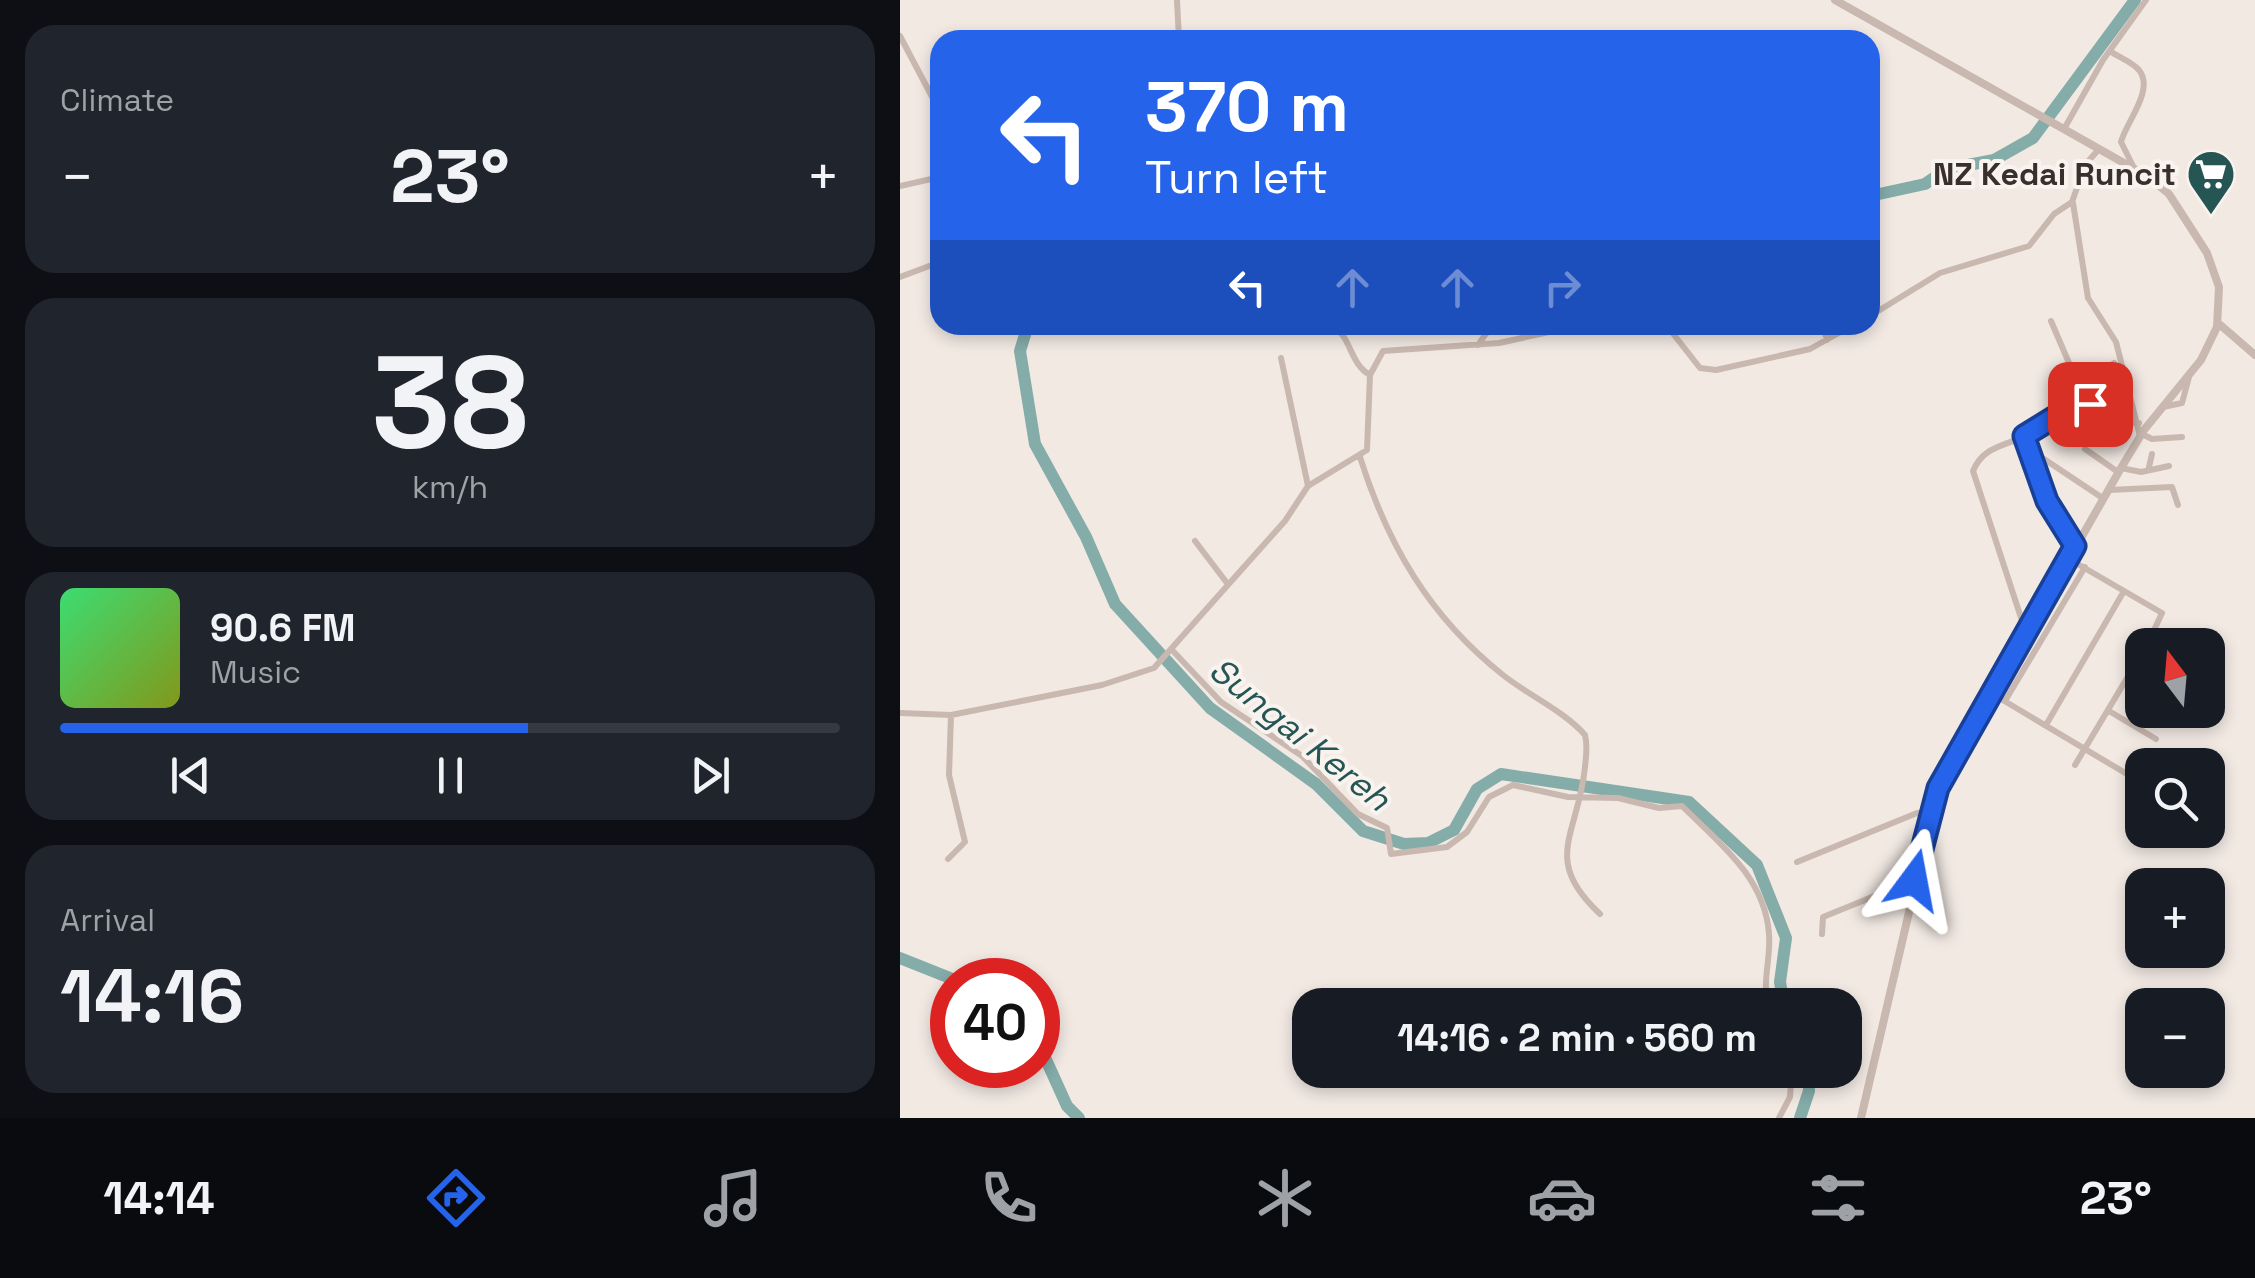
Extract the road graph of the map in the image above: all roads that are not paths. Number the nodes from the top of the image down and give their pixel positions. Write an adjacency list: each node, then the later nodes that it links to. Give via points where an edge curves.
1 (1176, 0): 4 (street)
2 (1835, 0): 8 (street)
3 (2146, 0): 6 (street)
4 (1178, 30)
5 (900, 36): 7 (street)
6 (2110, 51): 8 (street); 10 (street, via 2143,79 2142,98 2121,142)
7 (930, 93)
8 (2064, 130): 9 (street)
9 (2099, 149): 10 (street); 13 (street, via 2085,165)
10 (2135, 169): 18 (street, via 2169,194 2204,246 2219,287)
11 (930, 178): 12 (street)
12 (900, 186)
13 (2072, 202): 16 (street, via 2026,248 1940,273); 27 (street, via 2088,298)
14 (930, 266): 15 (street)
15 (900, 277)
16 (1880, 310)
17 (2050, 321): 30 (street, via 2072,370)
18 (2218, 323): 28 (street); 34 (street, via 2189,377)
19 (1344, 335): 31 (street, via 1359,368)
20 (1485, 335): 26 (street)
21 (1533, 335): 26 (street)
22 (1674, 335): 25 (street, via 1696,365 1709,370 1789,356)
23 (1826, 335): 25 (street)
24 (1836, 335): 25 (street)
25 (1827, 340)
26 (1478, 345): 31 (street, via 1383,351)
27 (2118, 352): 30 (street); 33 (street)
28 (2255, 355)
29 (1280, 358): 44 (street)
30 (2113, 364): 32 (street, via 2110,386)
31 (1370, 375): 39 (street, via 1369,444)
32 (2093, 403): 33 (street, via 2112,421); 35 (street, via 2066,410)
33 (2139, 423): 34 (street)
34 (2141, 435): 36 (street); 43 (street)
35 (2024, 436): 40 (street); 54 (street, via 1988,450 1973,474)
36 (2182, 437)
37 (2085, 449): 43 (street)
38 (2152, 454): 42 (street)
39 (1360, 457): 44 (street); 67 (street, via 1393,546 1448,626 1583,732 1588,744)
40 (2034, 461): 45 (street, via 2044,458); 48 (street, via 2047,501)
41 (2169, 466): 42 (street)
42 (2150, 467): 43 (street)
43 (2120, 470): 45 (street)
44 (1308, 486): 51 (street)
45 (2106, 494): 46 (street, via 2172,487); 48 (street)
46 (2178, 505)
47 (1196, 541): 51 (street)
48 (2075, 546): 49 (street)
49 (2068, 558): 50 (street); 54 (street)
50 (2084, 566): 52 (street); 58 (street)
51 (1227, 584): 55 (street)
52 (2124, 591): 53 (street, via 2162,615); 62 (street)
53 (2156, 628)
54 (2026, 633): 57 (street)
55 (1170, 654): 61 (street, via 1102,685); 67 (street, via 1221,702 1302,756 1358,814 1386,827 1391,854 1448,847 1467,832 1489,797 1507,786)
56 (2125, 684): 59 (street)
57 (1990, 693): 58 (street); 68 (street)
58 (2004, 701): 62 (street)
59 (2109, 710): 63 (street); 64 (street)
60 (900, 713): 61 (street)
61 (950, 715): 69 (street, via 949,775 965,842)
62 (2046, 726): 64 (street)
63 (2156, 739)
64 (2085, 749): 65 (street); 66 (street)
65 (2074, 764)
66 (2125, 773)
67 (1582, 789): 72 (street, via 1566,869); 74 (street, via 1659,808 1680,806 1728,850 1747,874 1766,920)
68 (1930, 812): 70 (street); 71 (street)
69 (948, 859)
70 (1797, 862)
71 (1914, 880): 73 (street, via 1826,915); 77 (street)
72 (1600, 914)
73 (1822, 934)
74 (1768, 988)
75 (1791, 1088): 76 (street)
76 (1780, 1118)
77 (1861, 1118)

